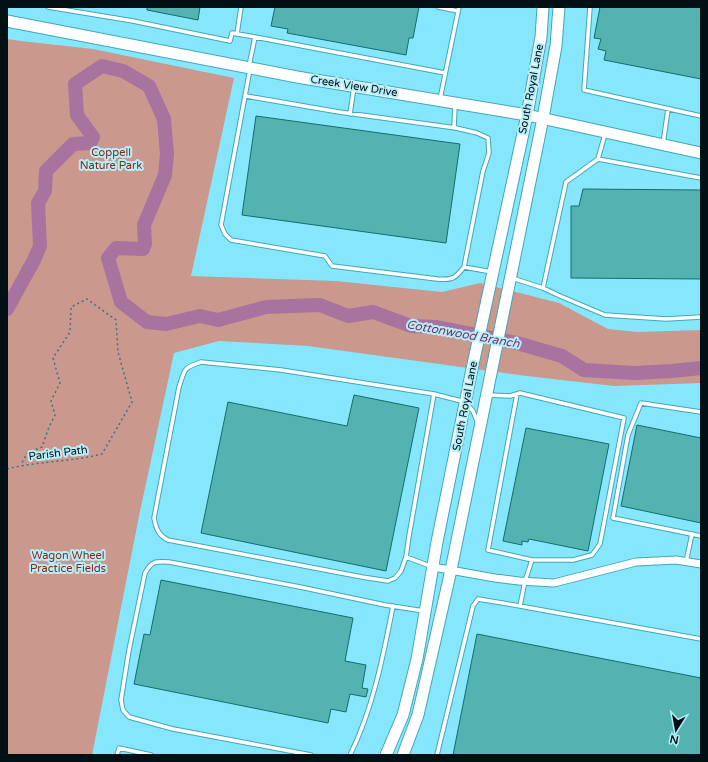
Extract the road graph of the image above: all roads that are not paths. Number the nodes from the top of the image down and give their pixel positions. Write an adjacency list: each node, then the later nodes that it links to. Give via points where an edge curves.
1 (48, 7): 9 (lane, via 230,41 232,33)
2 (241, 7): 9 (lane)
3 (438, 7): 7 (lane)
4 (543, 7): 19 (main road, South Royal Lane, via 540,44)
5 (559, 7): 21 (main road, South Royal Lane, via 556,46)
6 (590, 7): 17 (lane, via 584,90)
7 (459, 9): 12 (lane)
8 (7, 21): 11 (main road, Creek View Drive)
9 (237, 34): 10 (lane)
10 (255, 37): 11 (lane); 12 (lane)
11 (249, 68): 13 (main road, Creek View Drive); 14 (lane)
12 (445, 73): 15 (lane)
13 (354, 86): 15 (main road, Creek View Drive); 18 (lane)
14 (246, 96): 18 (lane); 29 (lane, via 221,225 224,234 231,240 325,256 332,266 437,279 449,280 458,276)
15 (440, 99): 16 (main road, Creek View Drive)
16 (455, 102): 19 (main road, Creek View Drive); 22 (lane)
17 (668, 109): 20 (lane); 24 (lane)
18 (350, 114): 22 (lane)
19 (527, 114): 21 (main road, Creek View Drive); 28 (main road, South Royal Lane)
20 (701, 116)
21 (543, 118): 23 (main road, Creek View Drive); 31 (main road, South Royal Lane)
22 (454, 128): 29 (lane, via 477,132 488,138 489,153 483,171)
23 (606, 131): 24 (main road, Creek View Drive); 26 (lane)
24 (663, 144): 25 (main road, Creek View Drive)
25 (701, 153)
26 (598, 159): 27 (lane); 32 (lane, via 566,182)
27 (701, 178)
28 (500, 241): 30 (main road, South Royal Lane); 31 (main road, via 500,261)
29 (464, 267): 30 (lane)
30 (493, 273): 37 (main road, South Royal Lane)
31 (510, 277): 32 (lane); 36 (main road, South Royal Lane)
32 (543, 288): 33 (lane, via 605,315 666,319)
33 (701, 317)
34 (434, 394): 37 (lane); 42 (lane); 42 (lane, via 281,370 201,362 189,366 184,371 179,387 154,518 156,529 168,540 354,576 388,581 396,578)
35 (517, 394): 36 (lane); 43 (lane, via 488,550); 43 (lane, via 624,418 600,544 592,555 573,560)
36 (486, 395): 39 (main road, South Royal Lane)
37 (465, 402): 39 (lane, via 473,411); 46 (main road, South Royal Lane)
38 (701, 412): 40 (lane, via 641,403 628,435 613,518)
39 (480, 427): 47 (main road, South Royal Lane)
40 (692, 534): 41 (lane); 44 (lane)
41 (701, 536)
42 (406, 557): 46 (lane)
43 (532, 560): 48 (lane)
44 (686, 562): 45 (street); 48 (street, via 636,562 554,583)
45 (701, 564)
46 (433, 566): 47 (street); 51 (main road, South Royal Lane)
47 (451, 570): 48 (street); 58 (main road, South Royal Lane, via 418,715)
48 (525, 581): 50 (lane)
49 (393, 606): 51 (lane); 55 (lane, via 169,562 157,561 150,565 145,573 121,700 123,710 129,717 173,729); 56 (lane, via 382,664 368,711)
50 (520, 606): 52 (lane); 59 (lane, via 478,599 473,606)
51 (425, 612): 57 (main road, South Royal Lane, via 405,708)
52 (701, 639)
53 (117, 755): 54 (lane, via 119,748)
54 (151, 755)
55 (311, 755)
56 (350, 755)
57 (386, 755)
58 (403, 755)
59 (437, 755)

